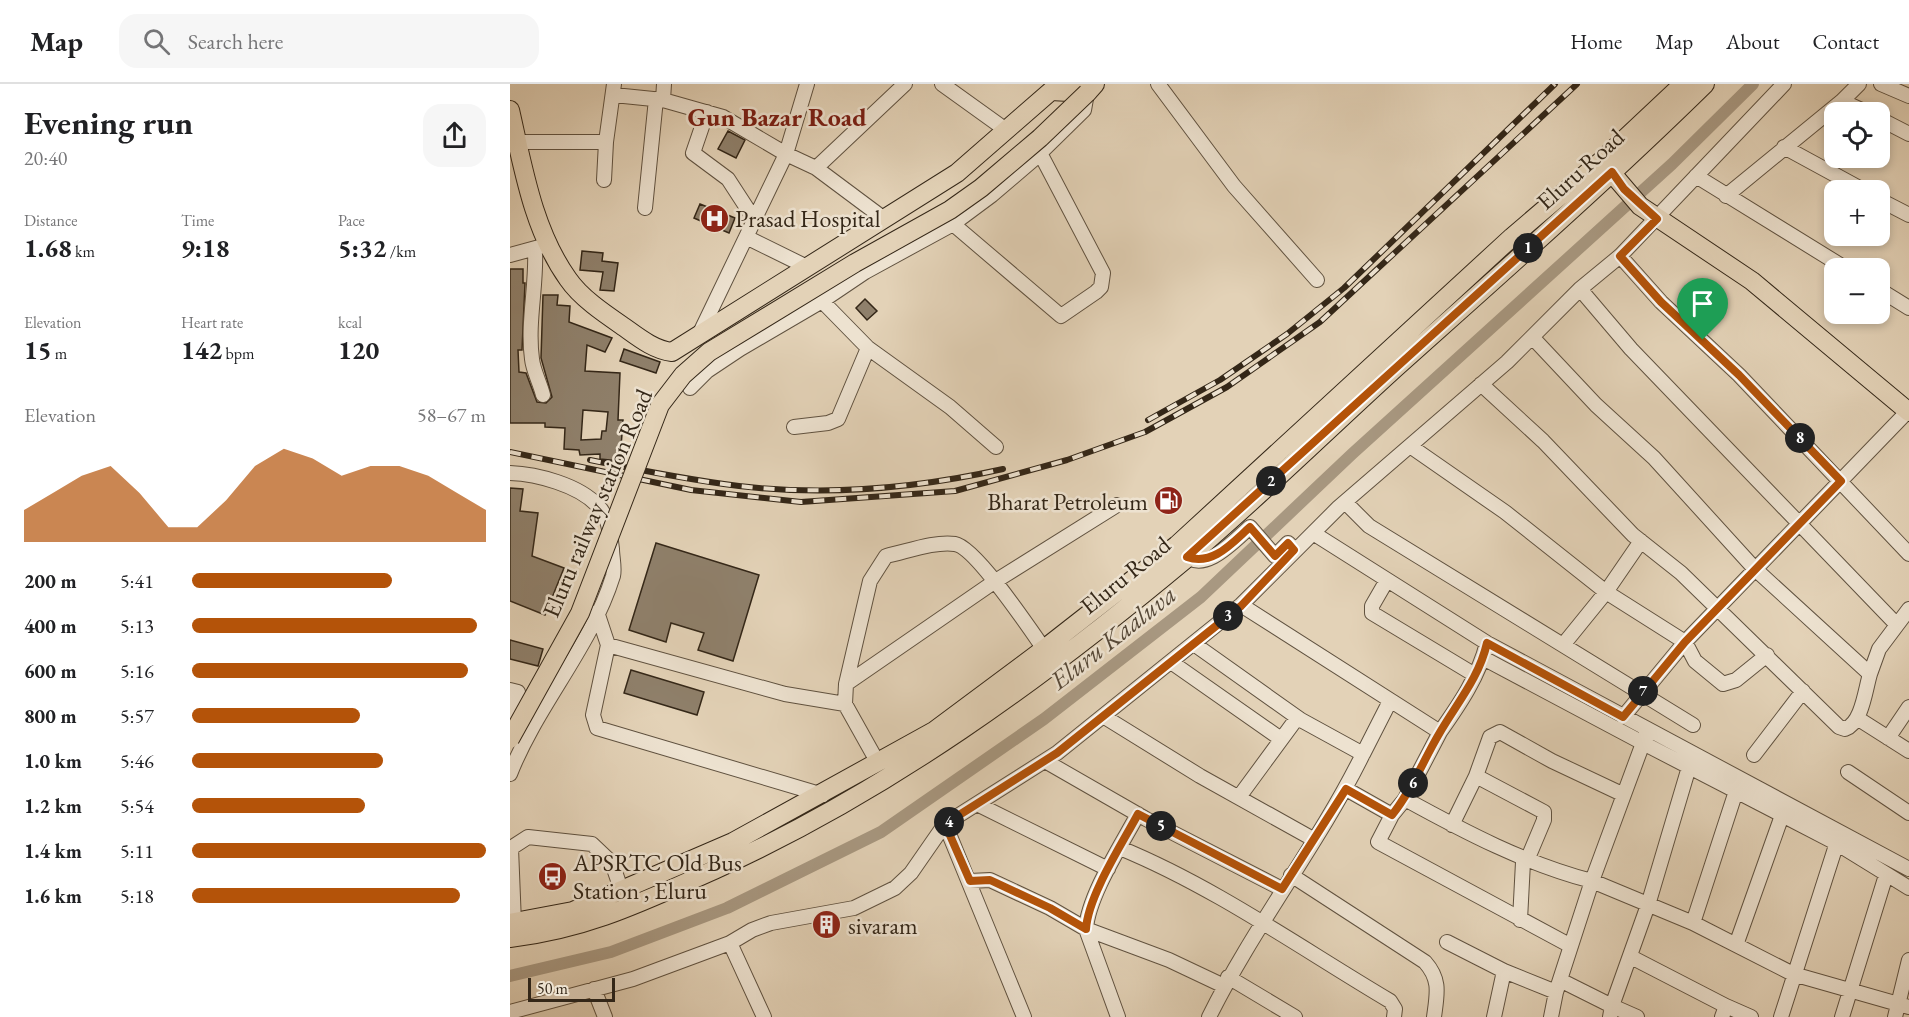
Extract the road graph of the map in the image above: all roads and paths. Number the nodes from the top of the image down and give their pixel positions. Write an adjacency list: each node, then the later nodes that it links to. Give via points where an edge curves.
1 (664, 84): 15 (street)
2 (807, 84): 27 (street)
3 (905, 84): 29 (street)
4 (942, 84): 21 (street)
5 (1158, 84): 47 (street, via 1234,186)
6 (1683, 84): 19 (main road, Eluru Road)
7 (1705, 84): 19 (main road, Eluru Road)
8 (1784, 84): 30 (street)
9 (1859, 84): 16 (street)
10 (1881, 84): 14 (street)
11 (1046, 87): 12 (main road); 21 (main road)
12 (1091, 89): 26 (street, via 1084,110); 68 (main road, Eluru railway station Road, bridge, via 1032,145 950,210 709,352 682,375 660,405)
13 (614, 90): 15 (street); 24 (street)
14 (1909, 96)
15 (659, 100): 18 (street); 35 (street)
16 (1842, 101): 25 (street)
17 (510, 110): 23 (main road)
18 (707, 112): 27 (street, via 723,117); 38 (street, via 693,153 728,179)
19 (1661, 116): 28 (main road, Eluru Road)
20 (1890, 124): 22 (street)
21 (1006, 130): 37 (main road, via 957,173)
22 (1909, 134)
23 (517, 142): 24 (street); 42 (main road)
24 (606, 142): 31 (street)
25 (1784, 147): 32 (street); 33 (street)
26 (1040, 153): 40 (street); 40 (street, via 1103,273 1096,292 1061,316)
27 (786, 154): 29 (street); 38 (street)
28 (1607, 167): 39 (main road, via 1640,206); 71 (main road, Eluru Road, via 1512,237)
29 (816, 168): 37 (street)
30 (1696, 176): 33 (street); 39 (street)
31 (604, 180)
32 (1845, 180)
33 (1719, 192): 45 (street)
34 (1890, 205): 36 (street)
35 (645, 208)
36 (1909, 215)
37 (883, 218): 46 (main road)
38 (754, 219): 41 (street)
39 (1657, 219): 44 (street); 58 (main road, via 1752,281)
40 (953, 224): 50 (street, via 865,272)
41 (746, 237): 46 (street); 52 (street)
42 (542, 246): 43 (street); 52 (main road, via 584,296 648,343 672,352); 57 (street, via 532,309 532,360)
43 (510, 255)
44 (1620, 256): 48 (street); 63 (street)
45 (1828, 258)
46 (807, 267): 52 (main road)
47 (1317, 280)
48 (1580, 289): 53 (street); 66 (street, via 1631,349)
49 (1890, 296): 51 (street)
50 (822, 301): 54 (street); 56 (street, via 740,349)
51 (1909, 308)
52 (697, 338)
53 (1533, 338): 55 (street); 73 (street, via 1596,405 1654,458)
54 (868, 348): 59 (street, via 838,419); 61 (street, via 950,407)
55 (1481, 384): 60 (street); 69 (street)
56 (690, 388)
57 (543, 395)
58 (1909, 411): 63 (street)
59 (794, 427)
60 (1410, 446): 65 (street); 76 (street, via 1504,512)
61 (996, 447)
62 (510, 473): 68 (street, via 537,476 580,493 598,506)
63 (1841, 481): 66 (street); 72 (street)
64 (1117, 505): 75 (street)
65 (1342, 505): 67 (street); 86 (street, via 1369,526)
66 (1798, 522): 73 (street); 81 (street)
67 (1313, 533): 70 (street); 74 (street)
68 (611, 537): 80 (street, via 614,574); 107 (main road, Eluru railway station Road, bridge, via 580,613)
69 (1641, 541): 76 (street); 78 (street, via 1681,573)
70 (1291, 546): 71 (street, via 1275,556 1250,527 1212,558 1195,560); 77 (street)
71 (1182, 551): 87 (main road, Eluru Road); 151 (main road, Eluru Road, via 1060,658 965,727 845,805 756,851 599,920)
72 (1909, 554)
73 (1754, 568): 78 (street); 92 (street)
74 (1387, 580): 83 (street); 91 (street, via 1372,613)
75 (994, 582): 87 (street); 93 (street); 93 (street, via 963,546 956,544 886,556 870,581)
76 (1606, 592): 82 (street); 86 (street)
77 (1241, 606): 84 (street); 96 (street)
78 (1716, 609): 82 (street); 88 (street)
79 (1909, 609): 81 (street)
80 (597, 612): 85 (street); 118 (street, via 531,727)
81 (1897, 624): 92 (street, via 1879,649)
82 (1685, 642): 88 (street, via 1695,661 1723,684 1736,680); 98 (street)
83 (1487, 643): 89 (street); 98 (street)
84 (1194, 644): 90 (street); 102 (street)
85 (608, 645): 97 (street, via 785,694); 124 (street, via 593,715 597,728)
86 (1563, 645): 98 (street)
87 (1044, 649): 115 (main road, Eluru Road, via 934,731)
88 (1767, 655): 95 (street)
89 (1483, 658): 91 (street); 110 (street)
90 (1171, 662): 101 (street); 109 (street)
91 (1474, 675): 106 (street)
92 (1870, 675): 103 (street)
93 (846, 684): 97 (street)
94 (510, 690): 100 (street, via 518,692)
95 (1803, 691): 103 (street, via 1839,727 1851,727); 113 (street)
96 (1390, 701): 106 (street); 112 (street)
97 (845, 704): 115 (street)
98 (1632, 705): 104 (street); 105 (street)
99 (1909, 707): 108 (street)
100 (510, 713)
101 (1103, 716): 114 (street); 125 (street)
102 (1297, 718): 109 (street); 112 (street)
103 (1857, 718): 108 (street)
104 (1694, 725)
105 (1647, 729): 110 (street); 120 (street)
106 (1440, 732): 126 (street)
107 (510, 738)
108 (1888, 738): 111 (street)
109 (1281, 740): 125 (street)
110 (1642, 743): 116 (street); 123 (street)
111 (1909, 751)
112 (1363, 754): 121 (street)
113 (1754, 755)
114 (1045, 761): 127 (street); 130 (street)
115 (878, 763): 124 (main road, Eluru Road)
116 (1689, 767): 122 (street); 147 (street)
117 (1848, 772): 129 (street)
118 (510, 774)
119 (1476, 776): 123 (street, via 1490,737 1500,732); 133 (street); 137 (street, via 1544,813)
120 (1741, 777): 122 (street); 128 (street)
121 (1346, 789): 131 (street); 135 (street)
122 (1735, 791): 128 (street); 149 (street)
123 (1622, 794): 143 (street)
124 (823, 795): 145 (main road, Eluru Road, via 734,842)
125 (1239, 797): 135 (street)
126 (1405, 799): 131 (street); 133 (street)
127 (977, 804): 132 (street); 138 (street)
128 (1784, 808): 134 (street); 155 (street)
129 (1909, 813)
130 (1138, 814): 136 (street); 146 (street)
131 (1392, 815): 148 (street, via 1378,842)
132 (945, 824): 142 (street); 154 (street, via 911,873 890,892 854,908 771,923)
133 (1452, 825): 137 (street)
134 (1838, 837): 139 (street); 141 (street); 160 (street)
135 (1313, 839): 140 (street)
136 (1120, 848): 138 (street); 150 (street, via 1147,859)
137 (1528, 858): 143 (street, via 1550,870); 148 (street, via 1523,862)
138 (1108, 869): 152 (street, via 1086,920)
139 (1909, 869)
140 (1291, 875): 146 (street); 176 (street, via 1425,962 1435,973)
141 (1886, 875): 144 (street); 164 (street)
142 (970, 881): 152 (street, via 990,880); 171 (street)
143 (1592, 881): 147 (street); 156 (street)
144 (1909, 888)
145 (621, 889): 151 (main road, Eluru Road, via 573,911); 151 (street, via 612,863 592,844 528,837 511,848)
146 (1282, 889): 150 (street)
147 (1648, 905): 149 (street); 157 (street)
148 (1520, 921): 156 (street)
149 (1693, 923): 155 (street)
150 (1262, 925): 161 (street); 175 (street, via 1390,1001)
151 (511, 928)
152 (1086, 929): 161 (street); 172 (street)
153 (1448, 942): 159 (street)
154 (730, 943): 163 (street); 170 (street)
155 (1736, 945): 160 (street)
156 (1571, 946): 162 (street)
157 (1631, 957): 166 (street); 167 (street)
158 (1909, 960): 165 (street)
159 (1504, 971): 162 (street); 177 (street)
160 (1792, 974): 164 (street); 181 (street)
161 (1226, 981): 173 (street); 174 (street)
162 (1558, 986): 167 (street); 178 (street)
163 (594, 990): 168 (street); 169 (street)
164 (1851, 990): 165 (street); 182 (street)
165 (1900, 1009)
166 (1724, 1011): 180 (street)
167 (1611, 1012): 179 (street)
168 (519, 1013)
169 (605, 1017)
170 (764, 1017)
171 (1024, 1017)
172 (1118, 1017)
173 (1209, 1017)
174 (1296, 1017)
175 (1394, 1017)
176 (1434, 1017)
177 (1494, 1017)
178 (1551, 1017)
179 (1637, 1017)
180 (1751, 1017)
181 (1781, 1017)
182 (1842, 1017)

